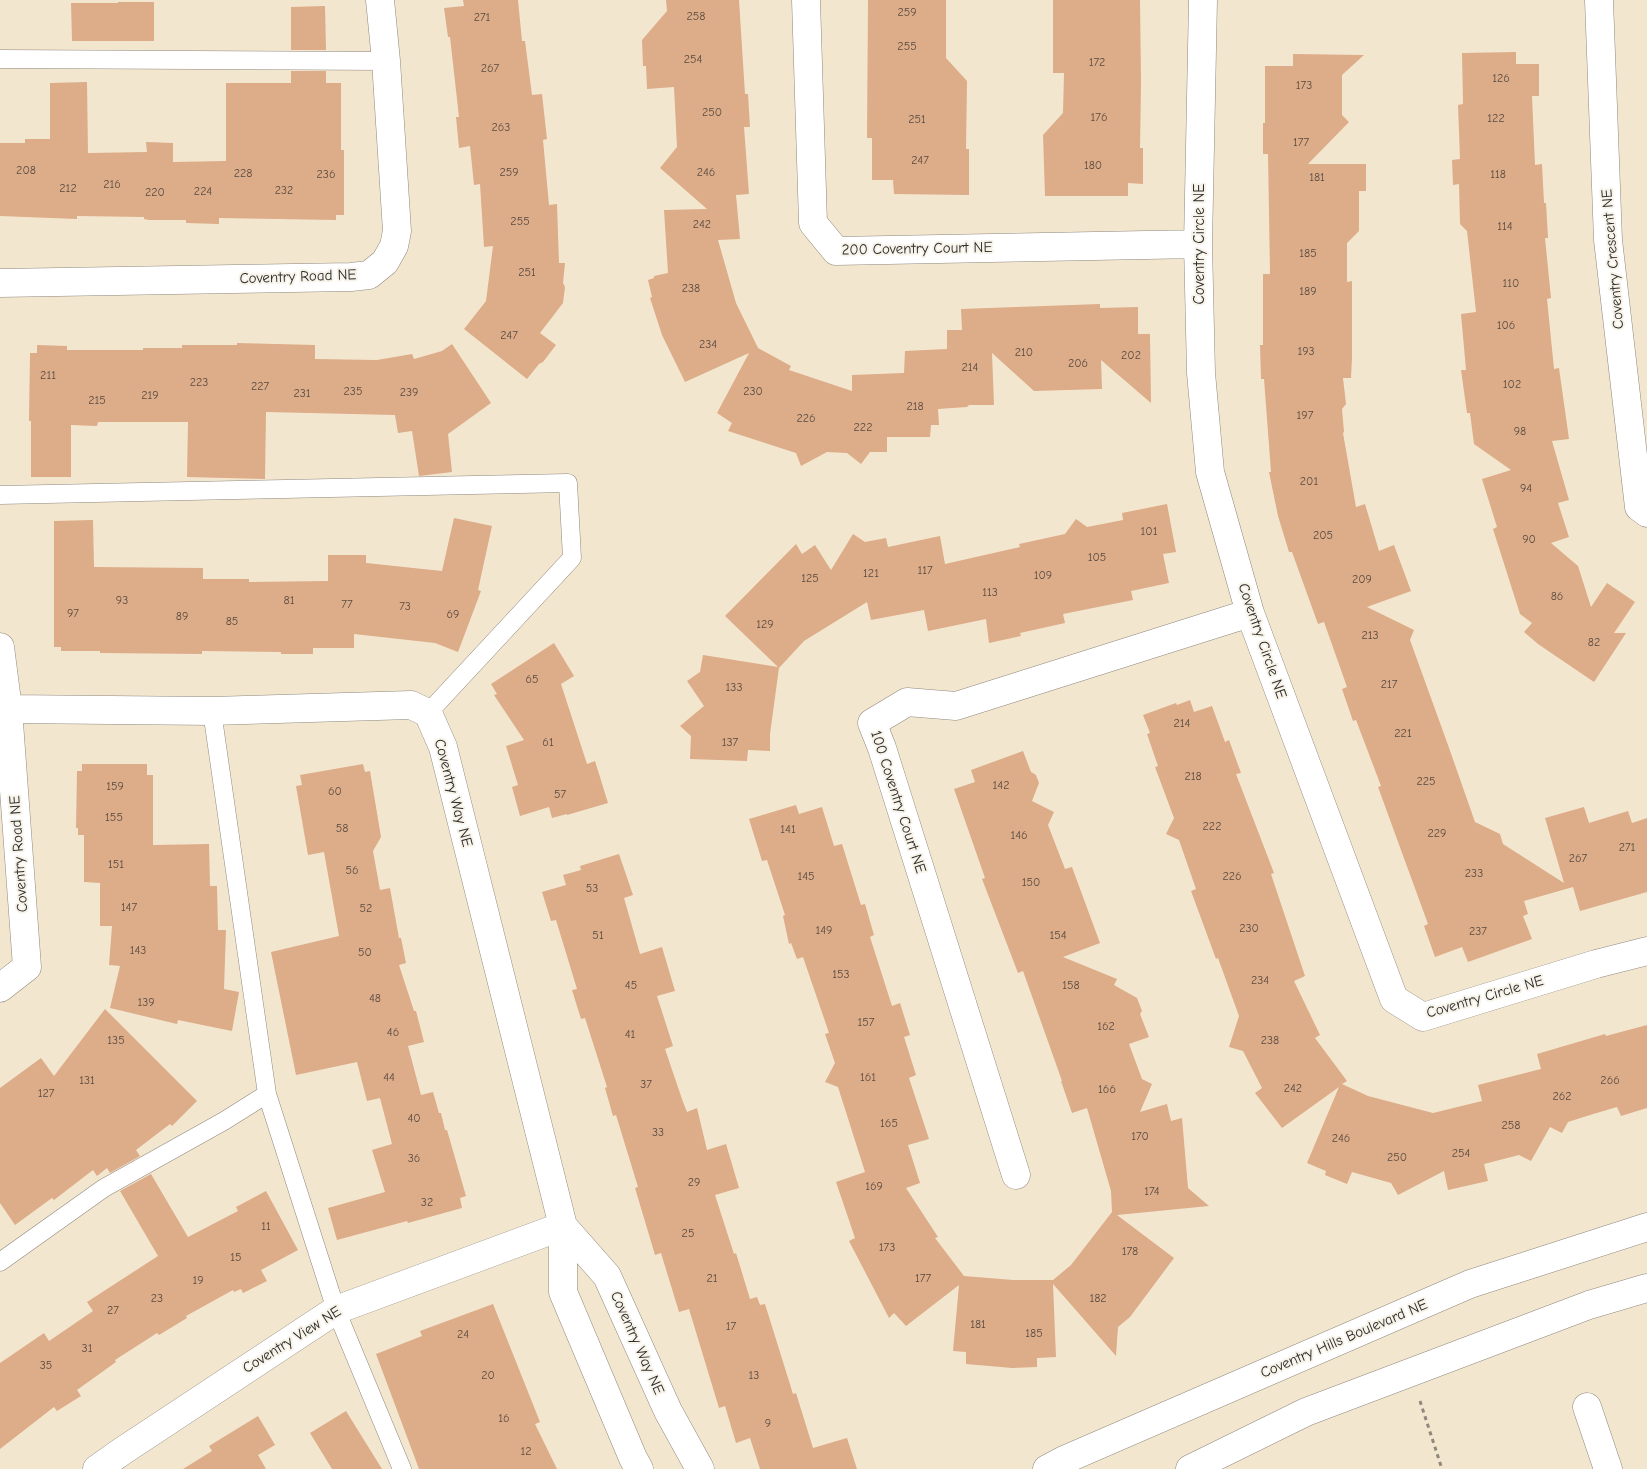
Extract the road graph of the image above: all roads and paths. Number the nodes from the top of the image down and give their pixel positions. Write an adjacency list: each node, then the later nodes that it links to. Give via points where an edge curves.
1 (380, 0): 6 (street, Coventry Road NE)
2 (806, 0): 7 (street, 200 Coventry Court NE, via 813,223 836,251)
3 (1203, 0): 7 (street, Coventry Circle NE)
4 (1599, 0): 10 (street, Coventry Crescent NE, via 1608,240 1639,507)
5 (0, 59): 6 (lane)
6 (386, 60): 8 (street, Coventry Road NE, via 397,230 394,246 385,262 369,275)
7 (1198, 244): 11 (street, Coventry Circle NE, via 1201,373 1210,472)
8 (0, 283)
9 (0, 495): 15 (lane, via 568,482 572,558)
10 (1647, 513)
11 (1250, 613): 16 (street, Coventry Circle NE, via 1394,998 1423,1017); 19 (street, 100 Coventry Court NE, via 956,706 907,702 872,723)
12 (0, 647): 13 (street, Coventry Road NE)
13 (8, 709): 14 (street); 17 (street, Coventry Road NE, via 27,967)
14 (212, 711): 15 (street, via 411,705); 18 (lane)
15 (428, 713): 20 (street, Coventry Way NE, via 445,757)
16 (1647, 951)
17 (0, 988)
18 (267, 1094): 22 (lane, via 104,1188); 24 (lane)
19 (1016, 1175)
20 (563, 1226): 24 (street, Coventry View NE); 31 (street, Coventry Way NE, via 562,1292); 32 (street, Coventry Way NE, via 607,1276 668,1411)
21 (1647, 1227): 28 (street, Coventry Hills Boulevard NE, via 1470,1284)
22 (0, 1262)
23 (1647, 1288): 25 (street, via 1589,1305)
24 (336, 1310): 27 (street, Coventry View NE); 30 (lane)
25 (1411, 1372): 34 (street, via 1306,1412); 35 (path)
26 (1587, 1407): 36 (street)
27 (126, 1460): 29 (street, Coventry View NE)
28 (1056, 1464): 33 (street, Coventry Hills Boulevard NE)
29 (97, 1469)
30 (402, 1469)
31 (640, 1469)
32 (700, 1469)
33 (1035, 1469)
34 (1190, 1469)
35 (1442, 1469)
36 (1608, 1469)

